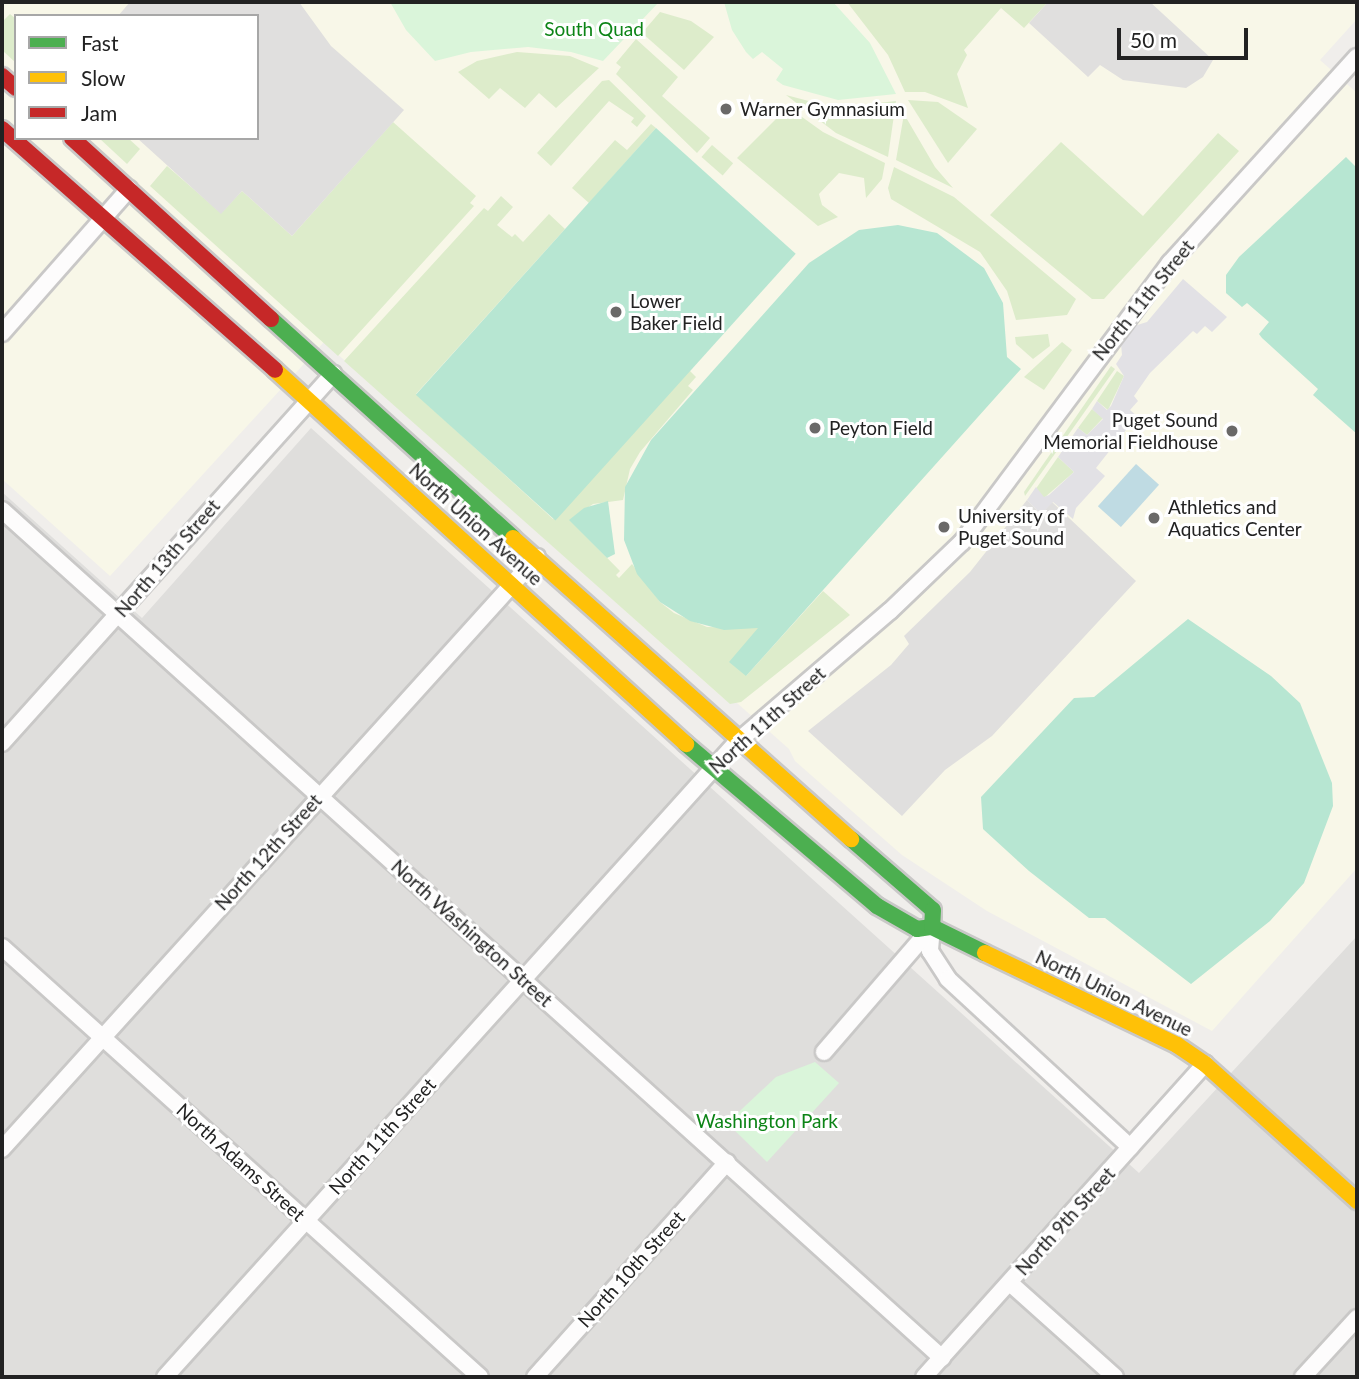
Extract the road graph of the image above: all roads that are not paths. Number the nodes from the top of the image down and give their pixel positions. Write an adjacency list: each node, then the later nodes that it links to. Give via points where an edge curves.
1 (1357, 59): 13 (street, North 11th Street, via 1136,305 962,542 890,611)
2 (14, 140): 5 (street, North Union Avenue)
3 (74, 140): 4 (street, North Union Avenue)
4 (129, 189): 5 (street); 7 (street, North Union Avenue)
5 (102, 219): 6 (street); 8 (street, North Union Avenue)
6 (2, 333)
7 (334, 374): 8 (street, North 13th Street); 10 (street, North Union Avenue)
8 (310, 401): 11 (street, North Union Avenue); 12 (street, North 13th Street)
9 (2, 510): 12 (street, North Washington Street)
10 (537, 557): 11 (street, North 12th Street); 13 (street, North Union Avenue)
11 (512, 585): 15 (street, North Union Avenue); 16 (street, North 12th Street)
12 (118, 614): 14 (street, North 13th Street); 16 (street, North Washington Street)
13 (737, 742): 15 (street, North 11th Street); 17 (street, North Union Avenue, via 933,911)
14 (2, 743)
15 (713, 768): 17 (street, North Union Avenue, via 877,906 917,929); 19 (street, North 11th Street)
16 (320, 795): 19 (street, North Washington Street); 20 (street, North 12th Street)
17 (932, 927): 21 (street); 22 (street, North Union Avenue, via 1093,1003); 23 (street, North Union Avenue, via 930,951 948,979)
18 (2, 947): 20 (street, North Adams Street)
19 (522, 979): 25 (street, North Washington Street); 27 (street, North 11th Street)
20 (102, 1037): 24 (street, North 12th Street); 27 (street, North Adams Street)
21 (824, 1052)
22 (1205, 1064): 23 (street, North 9th Street); 26 (street, North Union Avenue)
23 (1130, 1147): 28 (street, North 9th Street)
24 (2, 1149)
25 (727, 1162): 30 (street, North Washington Street); 33 (street, North 10th Street)
26 (1357, 1201)
27 (306, 1221): 31 (street, North 11th Street); 32 (street, North Adams Street)
28 (1010, 1283): 30 (street, North 9th Street); 35 (street)
29 (1357, 1318): 36 (street)
30 (942, 1358): 34 (street, North 9th Street)
31 (166, 1377)
32 (480, 1377)
33 (535, 1377)
34 (924, 1377)
35 (1115, 1377)
36 (1304, 1377)

